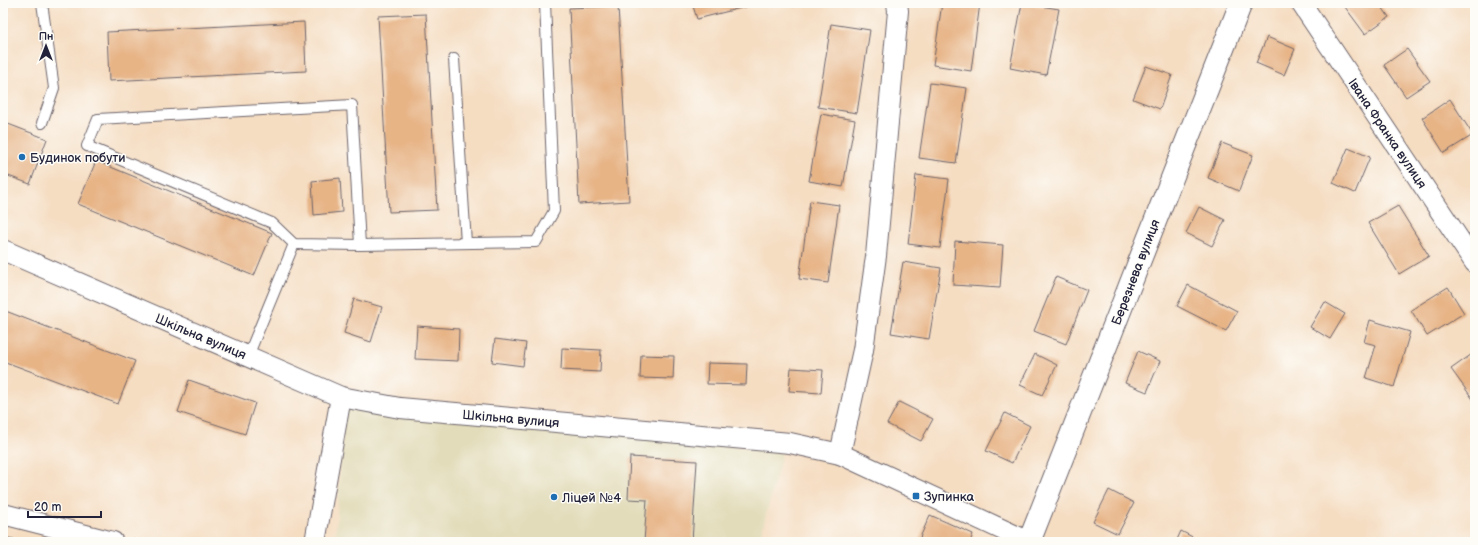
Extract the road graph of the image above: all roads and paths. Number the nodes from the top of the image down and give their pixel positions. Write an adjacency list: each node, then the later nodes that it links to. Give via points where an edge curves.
1 (42, 3): 7 (lane, via 54,88)
2 (545, 3): 8 (lane, via 554,211 536,242)
3 (896, 3): 15 (street, via 898,11 876,256 863,350)
4 (1241, 3): 19 (main road, Березнева вулиця)
5 (1301, 3): 12 (street, Івана Франка вулиця)
6 (454, 59): 8 (lane)
7 (42, 122)
8 (466, 243): 10 (lane)
9 (294, 244): 10 (lane); 10 (lane, via 272,223 87,146 98,119 352,105); 13 (lane)
10 (360, 245)
11 (3, 250): 13 (street, Шкільна вулиця)
12 (1475, 263)
13 (248, 356): 14 (street, Шкільна вулиця)
14 (341, 397): 15 (street, Шкільна вулиця, via 400,408 790,443); 18 (street)
15 (840, 454): 19 (street, Шкільна вулиця)
16 (3, 514): 17 (street)
17 (113, 542)
18 (315, 542)
19 (1029, 542)

